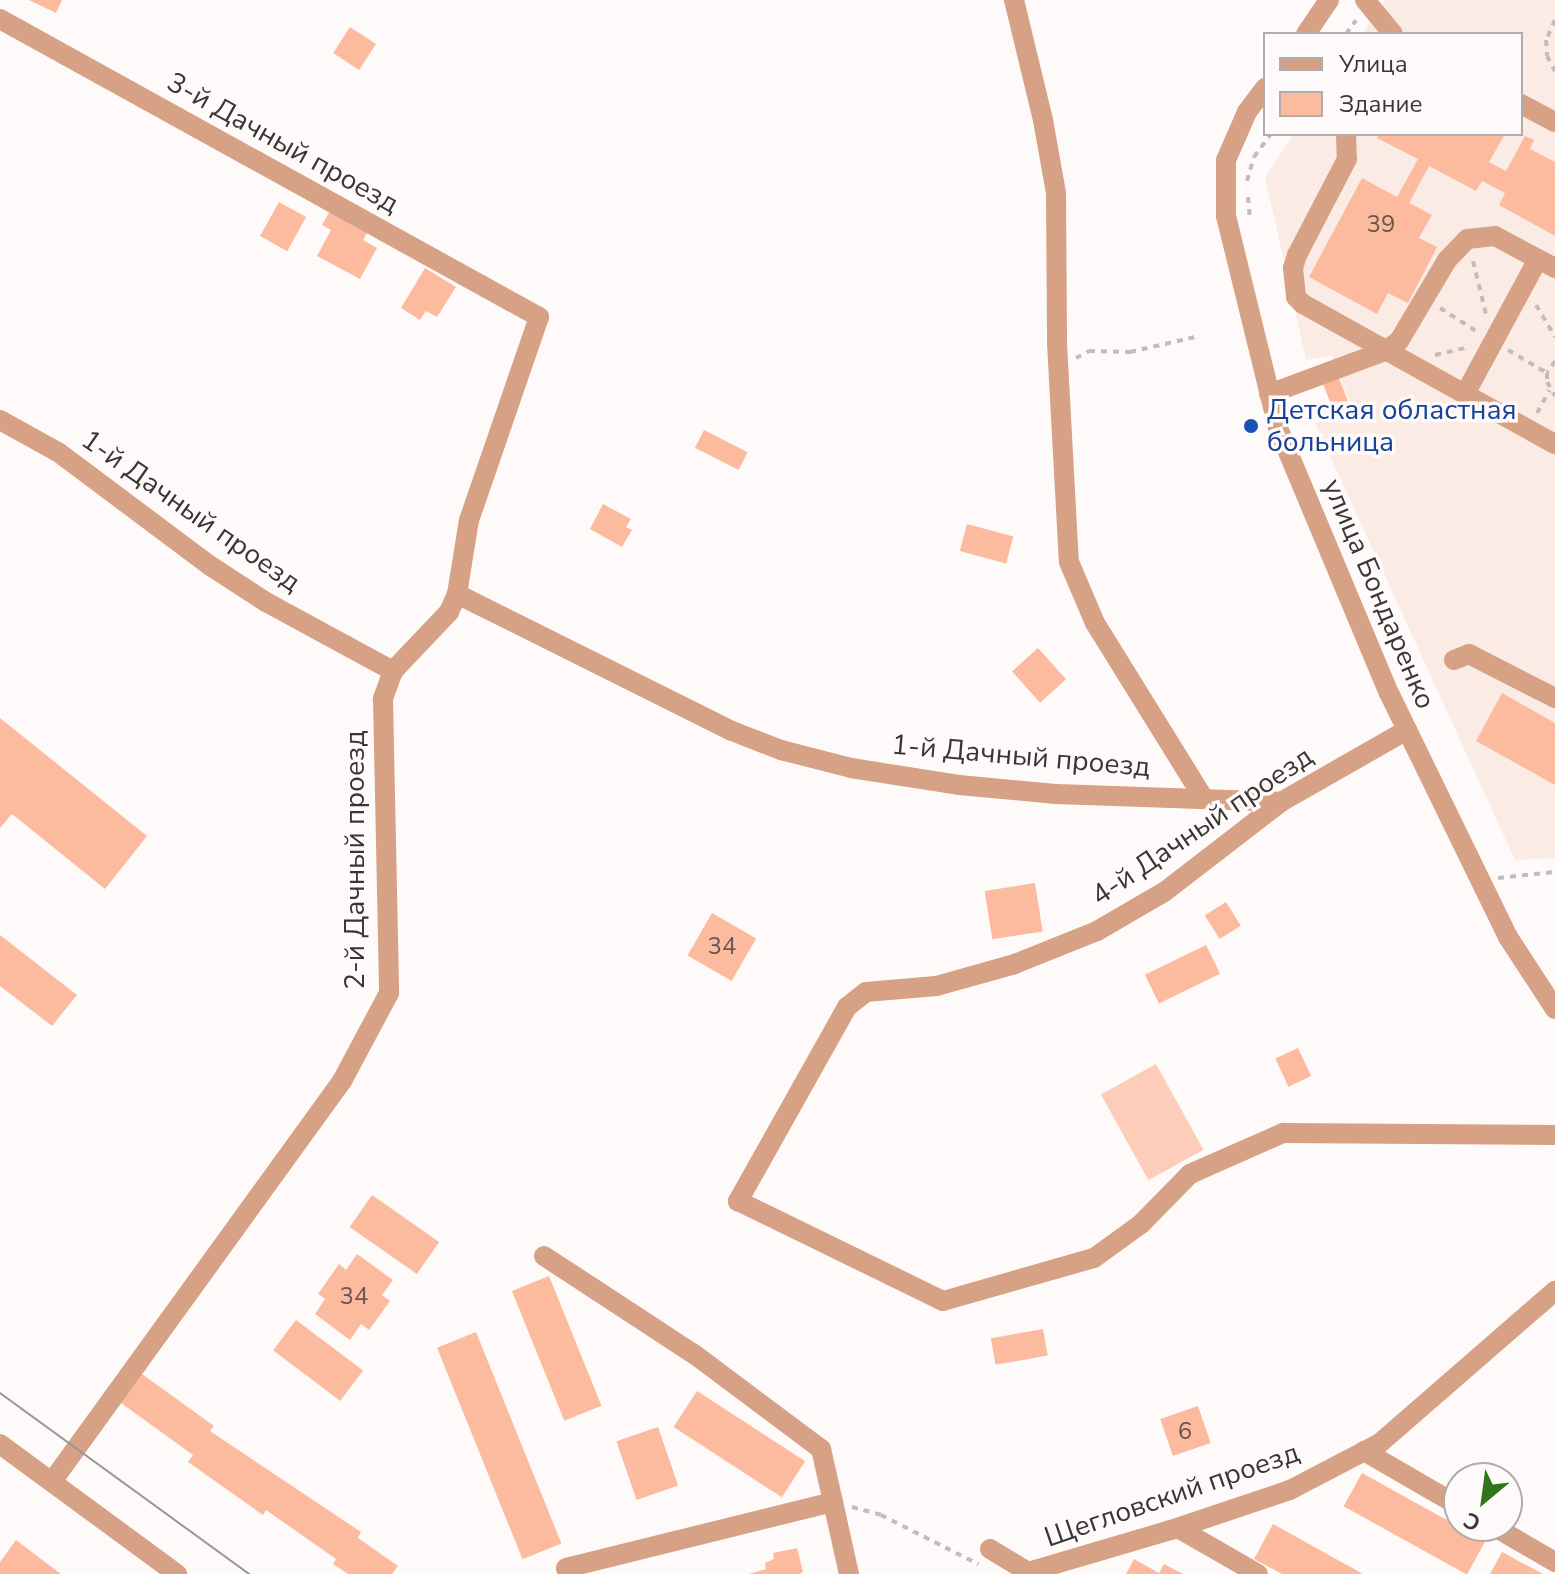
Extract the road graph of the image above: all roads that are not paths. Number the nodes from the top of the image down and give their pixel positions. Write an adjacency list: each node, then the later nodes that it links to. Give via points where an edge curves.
1 (1014, 0): 23 (street, 4-й Дачный проезд, via 1056,193 1058,368 1069,562 1095,623)
2 (1329, 0): 5 (street)
3 (1365, 0): 6 (street)
4 (0, 19): 12 (street, 3-й Дачный проезд)
5 (1307, 32)
6 (1391, 32)
7 (1263, 91): 14 (street, улица Бондаренко, via 1247,112 1226,160 1226,216)
8 (1523, 105): 9 (street)
9 (1555, 122)
10 (1346, 136): 13 (street, via 1347,159 1297,255 1293,287 1303,304)
11 (1547, 263): 13 (street, via 1495,236 1467,239 1447,260 1399,341); 15 (street, via 1524,284)
12 (539, 317): 18 (street, 2-й Дачный проезд, via 469,520)
13 (1385, 351): 14 (street); 15 (street)
14 (1269, 394): 22 (street, улица Бондаренко, via 1278,428)
15 (1465, 394): 17 (street)
16 (0, 420): 20 (street, 1-й Дачный проезд, via 58,452 255,595)
17 (1555, 444)
18 (457, 594): 20 (street, 2-й Дачный проезд, via 449,612); 23 (street, 1-й Дачный проезд, via 732,731 781,750 851,768 959,785)
19 (1454, 660): 21 (street, via 1469,654)
20 (393, 671): 31 (street, 2-й Дачный проезд, via 383,699 389,993 342,1081)
21 (1555, 698)
22 (1407, 730): 24 (street, 4-й Дачный проезд); 25 (street, улица Бондаренко, via 1508,937)
23 (1204, 799): 24 (street, 1-й Дачный проезд)
24 (1281, 802): 26 (street, 4-й Дачный проезд, via 1164,892 1097,931 1015,964 936,986 866,992 847,1007 738,1201 943,1301 1094,1258 1141,1224 1190,1174 1283,1133)
25 (1555, 1009)
26 (1549, 1137)
27 (544, 1256): 33 (street, via 694,1354 821,1449)
28 (1555, 1291): 30 (street, Щегловский проезд, via 1380,1443)
29 (0, 1444): 31 (street)
30 (1364, 1451): 32 (street); 34 (street, Щегловский проезд, via 1290,1490)
31 (52, 1481): 38 (street)
32 (1443, 1497)
33 (833, 1502): 39 (street, via 566,1568); 40 (street)
34 (1178, 1528): 36 (street, Щегловский проезд, via 1028,1572); 41 (street)
35 (1521, 1542): 37 (street)
36 (989, 1558)
37 (1555, 1562)
38 (177, 1574)
39 (568, 1574)
40 (849, 1574)
41 (1258, 1574)

